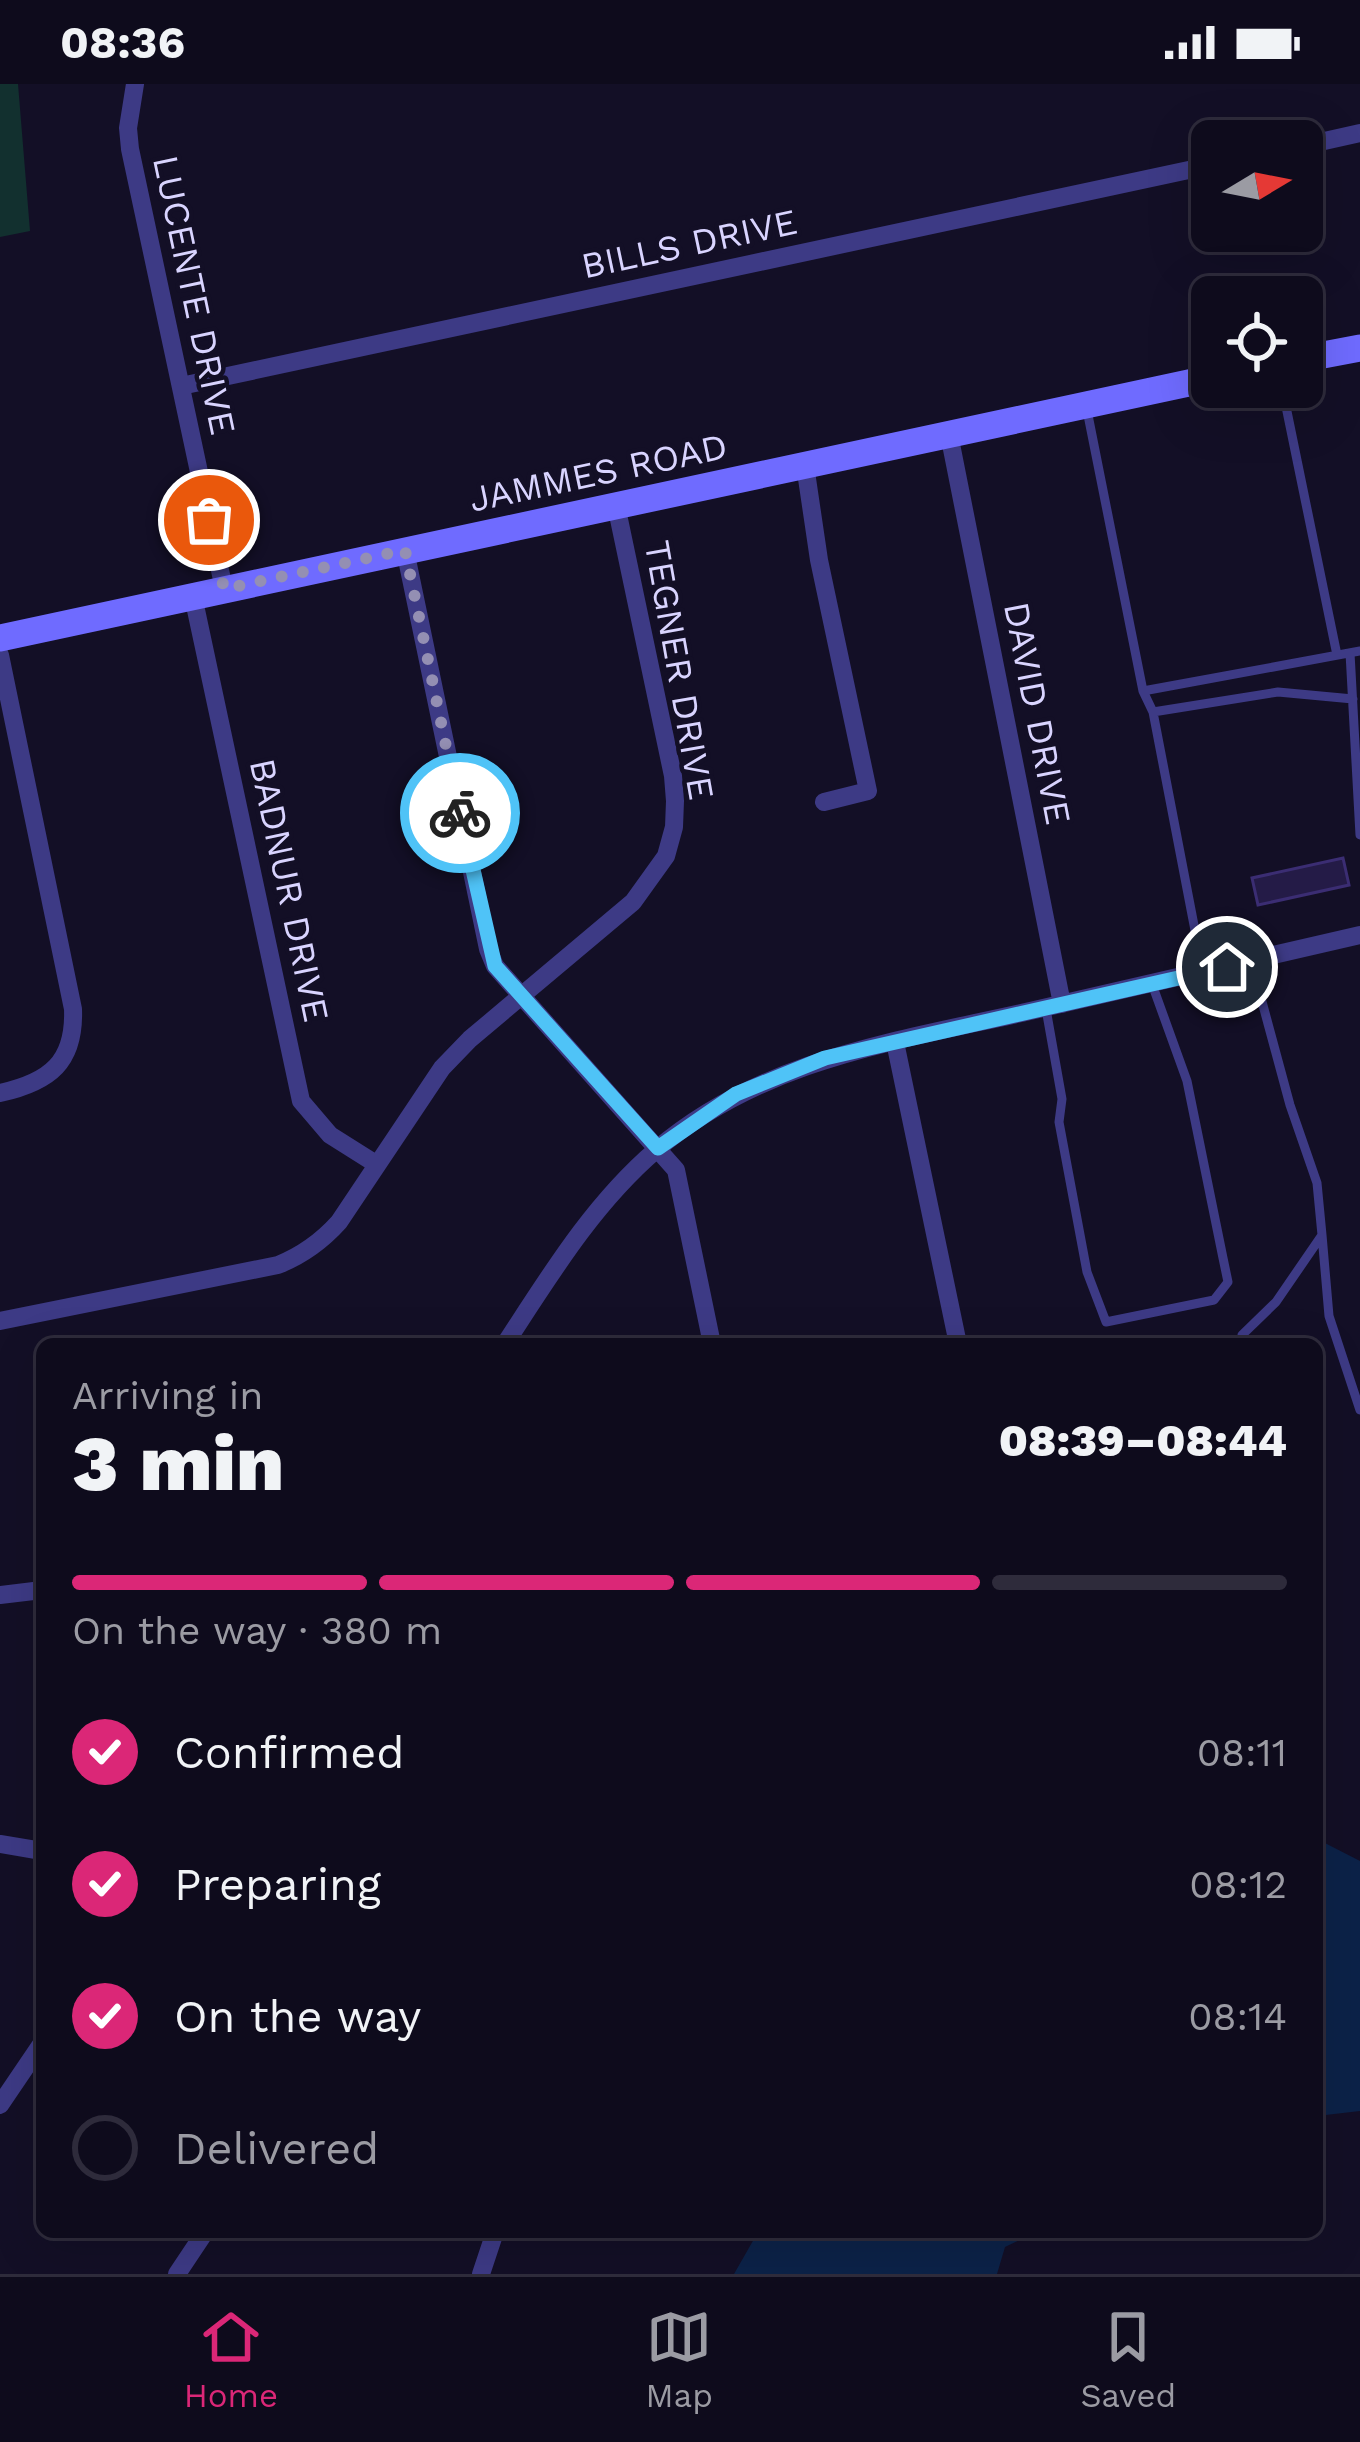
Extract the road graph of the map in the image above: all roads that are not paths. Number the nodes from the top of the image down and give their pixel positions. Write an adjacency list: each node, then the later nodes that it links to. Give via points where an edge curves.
1 (135, 84): 8 (street, LUCENTE DRIVE, via 130,149)
2 (1360, 134): 3 (street)
3 (1323, 142)
4 (1191, 170): 8 (street, BILLS DRIVE)
5 (1360, 348): 6 (street)
6 (1323, 355)
7 (1191, 382): 9 (street, JAMMES ROAD)
8 (181, 386): 15 (street, LUCENTE DRIVE)
9 (1086, 405): 11 (street, JAMMES ROAD); 21 (lane)
10 (1286, 408): 20 (lane)
11 (949, 434): 12 (street, JAMMES ROAD); 31 (street, DAVID DRIVE)
12 (805, 465): 13 (street, JAMMES ROAD); 24 (street, via 868,791)
13 (616, 505): 14 (street, JAMMES ROAD); 30 (street, TEGNER DRIVE, via 674,776 674,827 666,856 633,902)
14 (405, 550): 15 (street, JAMMES ROAD); 30 (street, via 488,949)
15 (224, 589): 16 (street, JAMMES ROAD)
16 (193, 596): 17 (street, JAMMES ROAD); 35 (street, BADNUR DRIVE, via 301,1101 330,1135)
17 (0, 638)
18 (1355, 652): 20 (lane); 22 (lane)
19 (0, 655): 33 (street, via 74,1030 53,1071)
20 (1337, 655): 21 (lane)
21 (1143, 691): 23 (lane)
22 (1353, 698): 23 (lane, via 1278,692); 25 (lane)
23 (1153, 712): 28 (lane)
24 (824, 802)
25 (1360, 835)
26 (1360, 935): 27 (street)
27 (1251, 961): 28 (street); 36 (lane, via 1317,1183)
28 (1202, 972): 29 (street)
29 (1152, 984): 31 (street); 31 (lane, via 1187,1081 1228,1282 1214,1300 1106,1322 1087,1272 1059,1122)
30 (521, 995): 34 (street); 35 (street, TEGNER DRIVE, via 442,1068)
31 (1054, 1006): 32 (street)
32 (895, 1042): 34 (street, via 780,1074); 40 (street)
33 (4, 1092)
34 (658, 1148): 38 (street, via 574,1240); 39 (street, via 676,1170)
35 (376, 1164): 37 (street, TEGNER DRIVE, via 339,1222 297,1258)
36 (1322, 1235): 41 (lane); 42 (lane, via 1329,1316)
37 (0, 1322)
38 (509, 1338)
39 (711, 1338)
40 (957, 1338)
41 (1243, 1338)
42 (1360, 1410)
43 (36, 1591): 44 (street)
44 (0, 1595)
45 (0, 1844): 46 (street)
46 (36, 1850)
47 (36, 2052): 48 (street)
48 (0, 2105)
49 (201, 2238): 51 (street)
50 (493, 2238): 52 (street)
51 (177, 2274)
52 (481, 2274)

